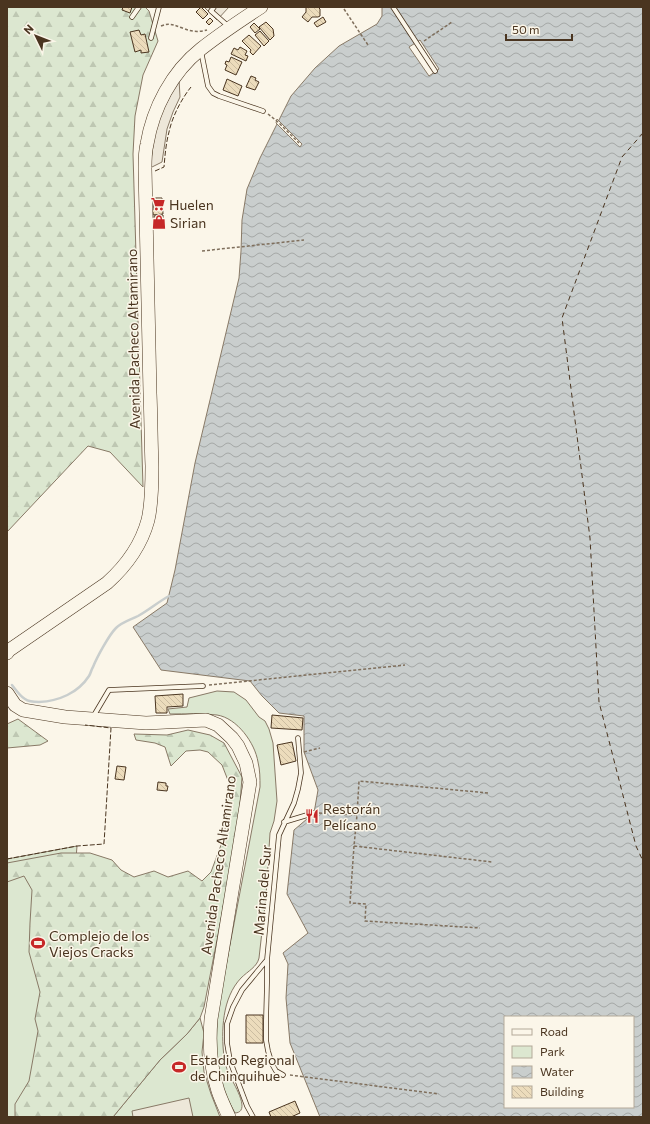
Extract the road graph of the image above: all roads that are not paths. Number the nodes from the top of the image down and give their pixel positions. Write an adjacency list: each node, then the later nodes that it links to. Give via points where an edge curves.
1 (139, 7): 6 (lane)
2 (159, 7): 8 (lane)
3 (214, 7): 7 (lane, via 211,10)
4 (261, 7): 7 (main road, Avenida Pacheco Altamirano)
5 (393, 7): 10 (lane)
6 (132, 17)
7 (230, 28): 9 (main road, Avenida Pacheco Altamirano)
8 (151, 38)
9 (200, 49): 11 (lane, via 208,86 213,93); 12 (main road, Avenida Pacheco Altamirano, via 179,72 165,93 155,114 146,145 152,492 144,531 132,555 115,576)
10 (435, 72)
11 (263, 111)
12 (7, 653)
13 (203, 686): 15 (lane, via 109,690)
14 (7, 694): 15 (main road, Avenida Pacheco Altamirano, via 15,705 27,711)
15 (92, 719): 22 (main road, Avenida Pacheco Altamirano, via 146,723 206,720 218,725 232,738 246,763 250,782 210,1032 212,1069 218,1092)
16 (298, 738): 18 (lane, Marina del Sur, via 301,773 294,803)
17 (314, 813): 18 (lane)
18 (284, 822): 19 (lane, Marina del Sur, via 279,835)
19 (267, 960): 20 (lane, Marina del Sur, via 266,1040 272,1064 276,1071); 21 (lane, via 242,990 227,1024 230,1060)
20 (283, 1075)
21 (252, 1116): 23 (lane)
22 (229, 1117)
23 (246, 1117)

